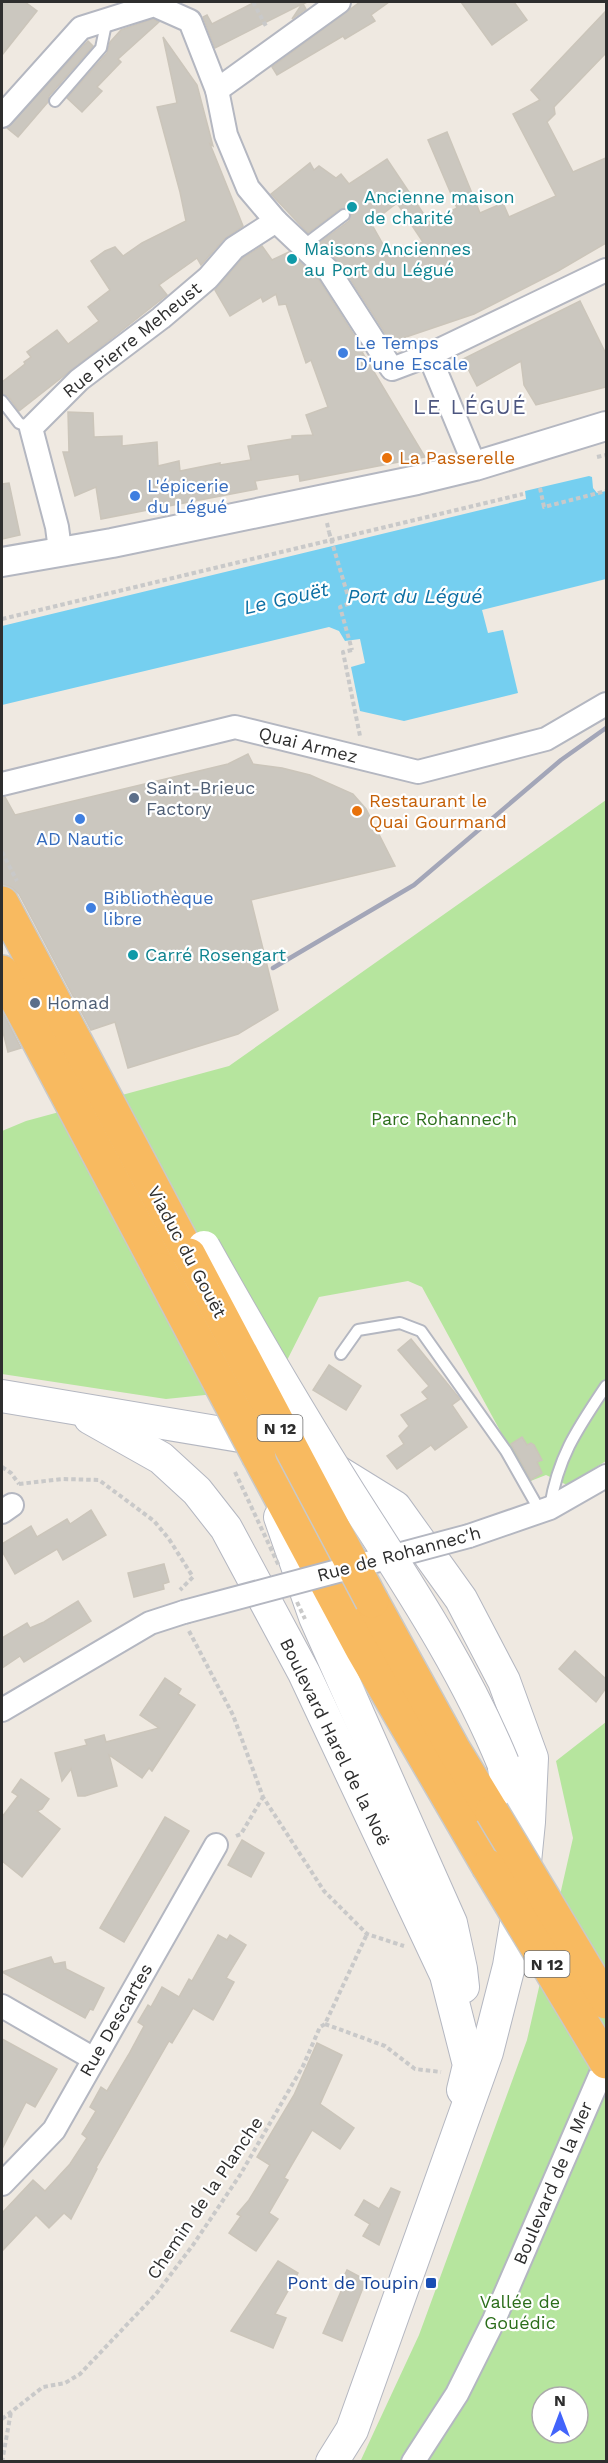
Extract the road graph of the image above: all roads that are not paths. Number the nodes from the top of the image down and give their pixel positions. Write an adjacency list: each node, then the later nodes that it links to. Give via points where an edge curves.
1 (339, 2): 3 (street)
2 (107, 18): 3 (street, via 154,4 190,21); 4 (lane, via 101,48); 5 (street, via 81,28)
3 (217, 90): 7 (street, via 226,135 248,188)
4 (55, 101)
5 (2, 116)
6 (344, 215): 8 (lane)
7 (276, 220): 8 (street); 13 (street, Rue Pierre Meheust, via 234,248 208,278 79,380)
8 (303, 246): 10 (street, via 329,271 392,369)
9 (606, 270): 10 (street)
10 (429, 355): 14 (street)
11 (2, 401): 13 (lane, via 19,423)
12 (606, 426): 14 (street)
13 (31, 428): 15 (street)
14 (475, 466): 15 (street, via 165,532)
15 (60, 550): 16 (street)
16 (2, 562)
17 (606, 704): 18 (street, Quai Armez, via 546,740 418,772 235,727)
18 (2, 784)
19 (2, 903): 21 (highway, Viaduc du Gouët / N 12)
20 (2, 972): 28 (highway, Viaduc du Gouët / N 12, bridge, via 259,1457)
21 (124, 1134): 31 (highway, Viaduc du Gouët / N 12, bridge, via 453,1748); 35 (main road, bridge, via 204,1247 255,1339 451,1653 503,1763 508,1787 508,1825)
22 (341, 1354): 27 (lane, via 358,1330 400,1323 421,1331)
23 (606, 1386): 27 (lane, via 565,1452)
24 (2, 1396): 25 (main road)
25 (73, 1408): 35 (main road, Boulevard Harel de la Noë, via 161,1458 197,1491 226,1528 304,1673 446,1975); 35 (main road, via 277,1442 338,1469 395,1507 461,1599 504,1682 532,1758 523,1882 509,1965)
26 (606, 1476): 27 (street, Rue de Rohannec'h)
27 (545, 1509): 29 (street, Rue de Rohannec'h, bridge, via 469,1536 150,1623)
28 (318, 1619): 34 (highway, N 12, bridge, via 488,1866); 35 (main road, via 451,1923 461,1969)
29 (2, 1710)
30 (216, 1845): 33 (street, Rue Descartes)
31 (606, 2002)
32 (2, 2006): 33 (street)
33 (94, 2059): 36 (street, Rue Descartes, via 54,2130)
34 (606, 2062): 38 (street, Boulevard de la Mer, via 494,2320 457,2394)
35 (466, 2068): 37 (main road, via 453,2150 352,2430)
36 (2, 2184)
37 (333, 2462)
38 (413, 2462)

